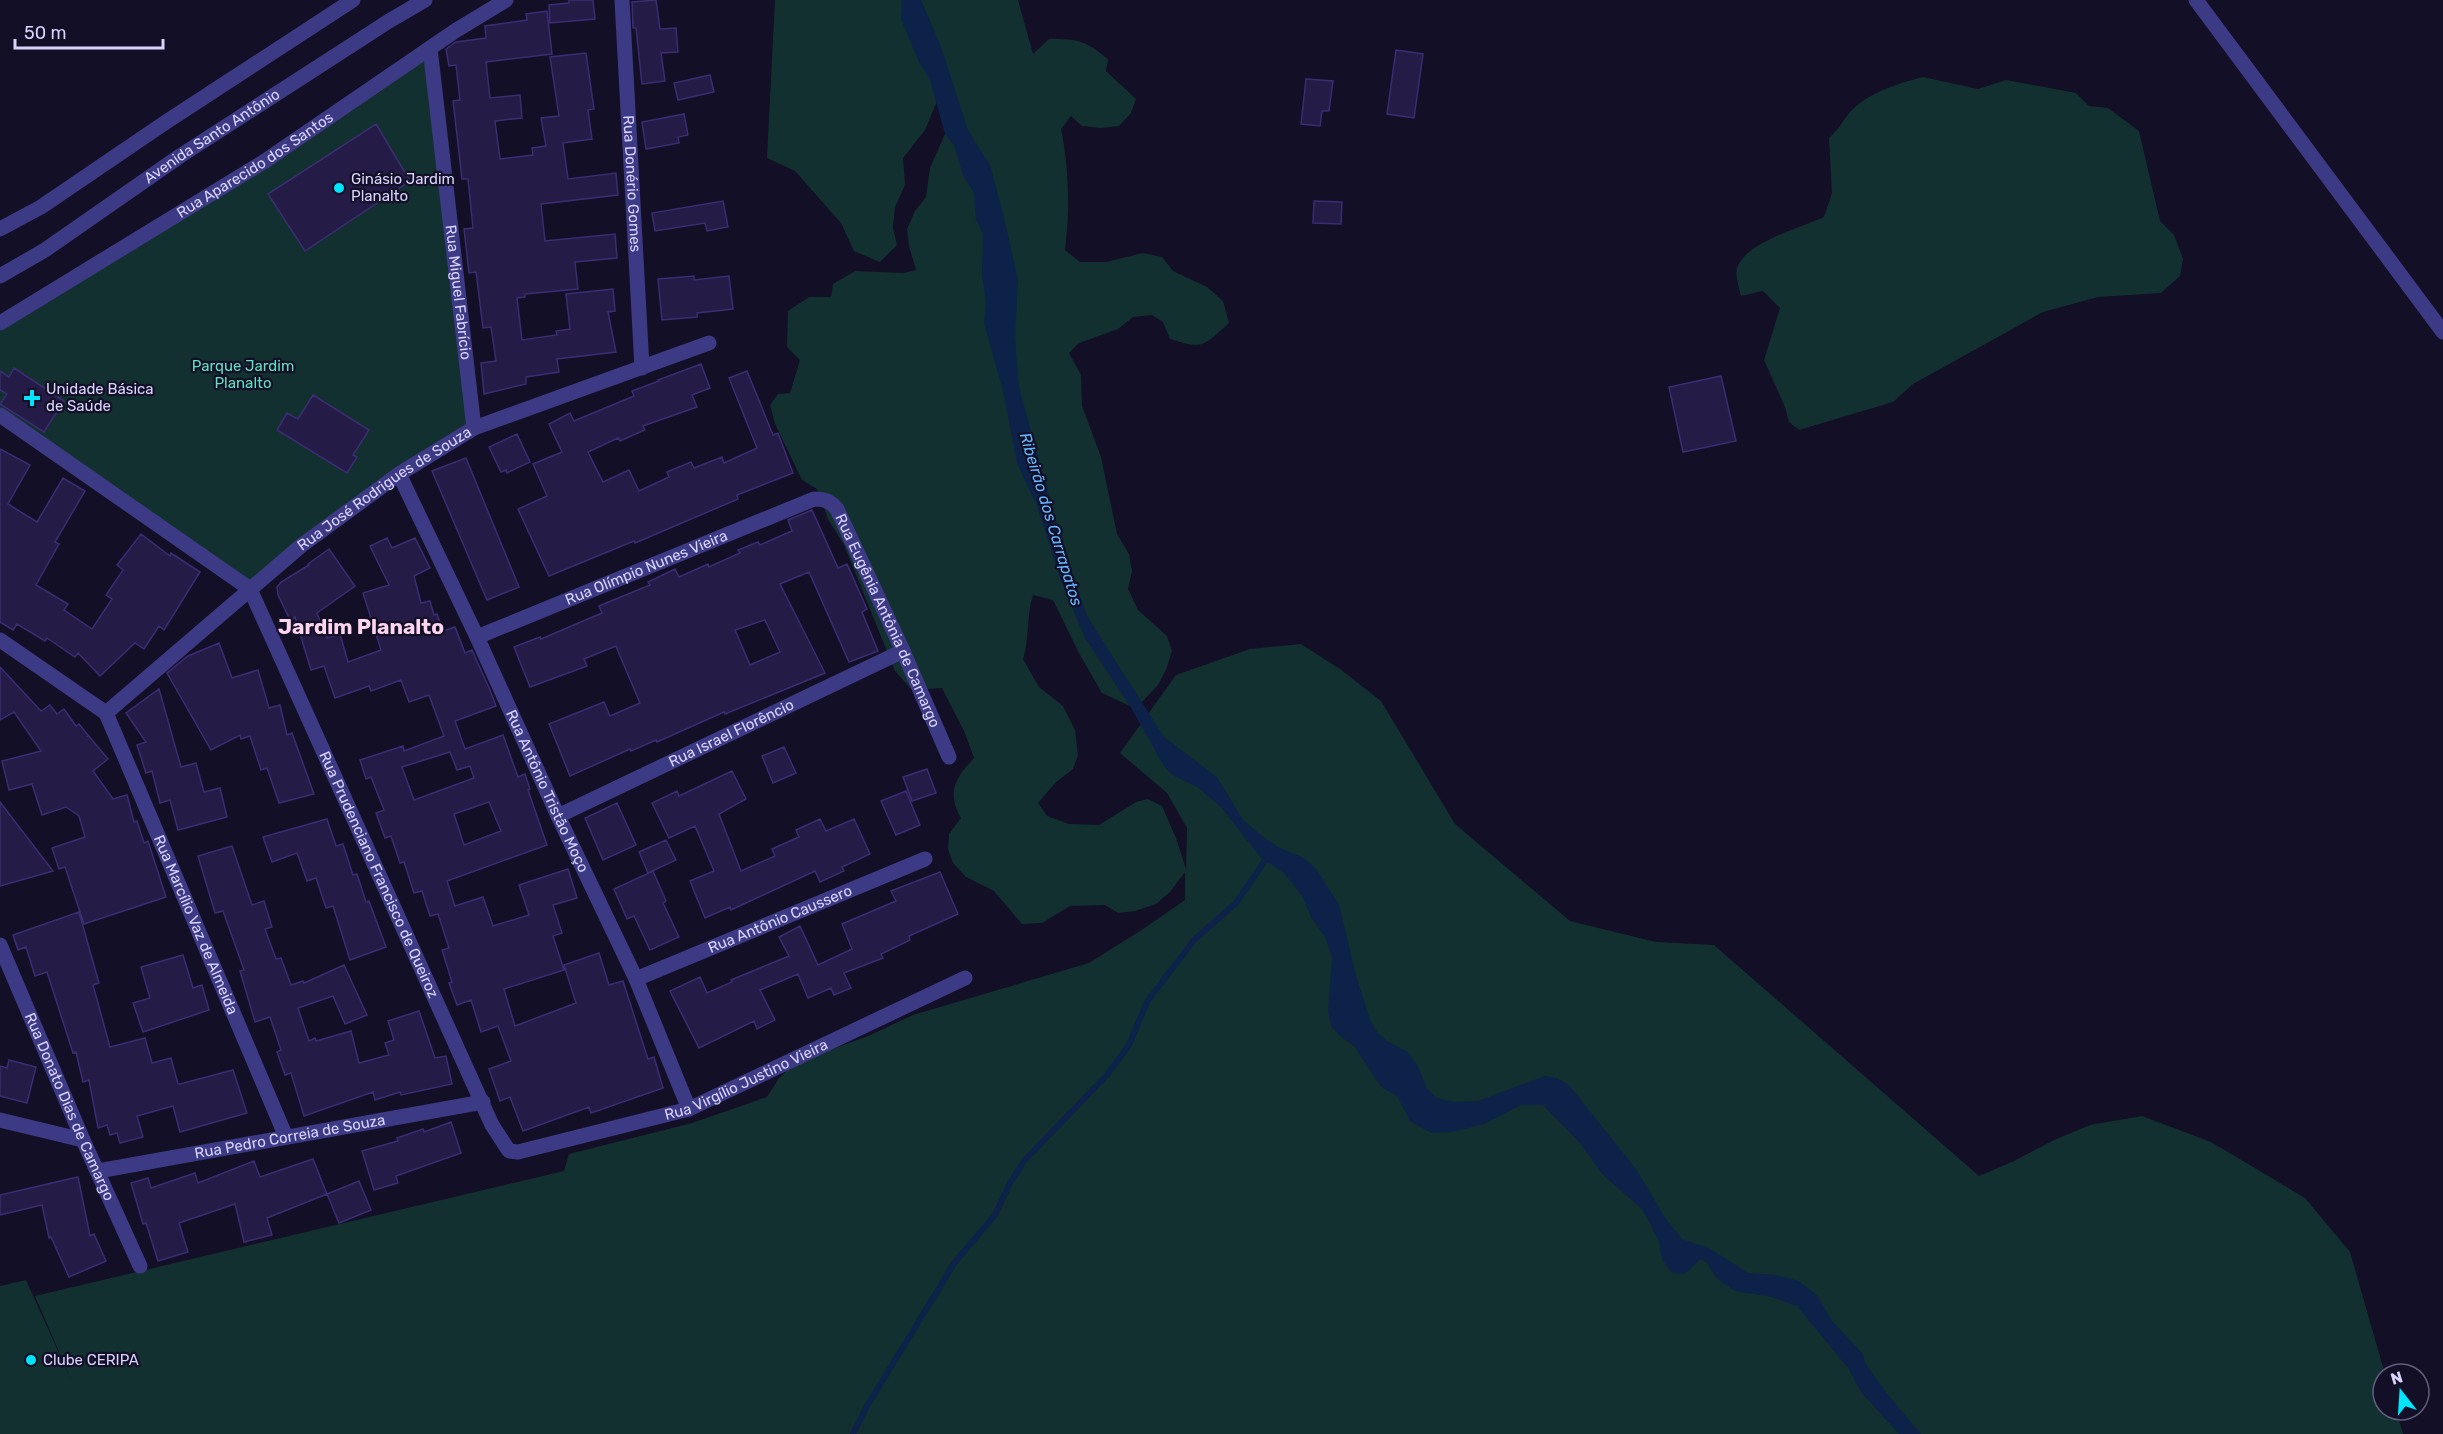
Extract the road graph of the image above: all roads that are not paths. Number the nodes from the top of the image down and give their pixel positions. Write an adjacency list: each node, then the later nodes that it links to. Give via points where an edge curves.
1 (353, 0): 7 (street, via 41,207)
2 (425, 0): 8 (street, Avenida Santo Antônio)
3 (506, 0): 6 (street, Rua Aparecido dos Santos)
4 (622, 0): 12 (street, Rua Donério Gomes)
5 (2196, 0): 10 (street)
6 (430, 48): 9 (street, Rua Aparecido dos Santos, via 265,161); 14 (street, Rua Miguel Fabrício)
7 (0, 229)
8 (0, 276)
9 (0, 323)
10 (2443, 332)
11 (709, 343): 12 (street, Rua José Rodrigues de Souza)
12 (642, 368): 14 (street, Rua José Rodrigues de Souza)
13 (0, 416): 17 (street)
14 (474, 429): 15 (street, Rua José Rodrigues de Souza)
15 (399, 474): 17 (street, Rua José Rodrigues de Souza, via 302,545); 18 (street, Rua Antônio Tristão Moço)
16 (814, 499): 18 (street, Rua Olímpio Nunes Vieira); 20 (street, Rua Eugênia Antônia de Camargo, via 831,502 837,509)
17 (250, 589): 21 (street, Rua José Rodrigues de Souza); 28 (street, Rua Prudenciano Francisco de Queiroz)
18 (477, 636): 23 (street, Rua Antônio Tristão Moço)
19 (0, 640): 21 (street)
20 (903, 651): 22 (street, Rua Eugênia Antônia de Camargo); 23 (street, Rua Israel Florêncio)
21 (106, 713): 31 (street, Rua Marcílio Vaz de Almeida)
22 (949, 757)
23 (558, 816): 27 (street, Rua Antônio Tristão Moço)
24 (925, 858): 27 (street, Rua Antônio Caussero)
25 (0, 945): 32 (street, Rua Donato Dias de Camargo)
26 (964, 978): 29 (street, Rua Virgílio Justino Vieira)
27 (636, 979): 29 (street, Rua Antônio Tristão Moço)
28 (483, 1102): 31 (street, Rua Pedro Correia de Souza); 33 (street, Rua Prudenciano Francisco de Queiroz, via 497,1136 509,1151)
29 (689, 1110): 33 (street, Rua Virgílio Justino Vieira)
30 (0, 1120): 32 (street)
31 (286, 1137): 34 (street, Rua Pedro Correia de Souza)
32 (83, 1140): 34 (street, Rua Donato Dias de Camargo)
33 (518, 1152)
34 (98, 1171): 35 (street, Rua Donato Dias de Camargo)
35 (140, 1266)

